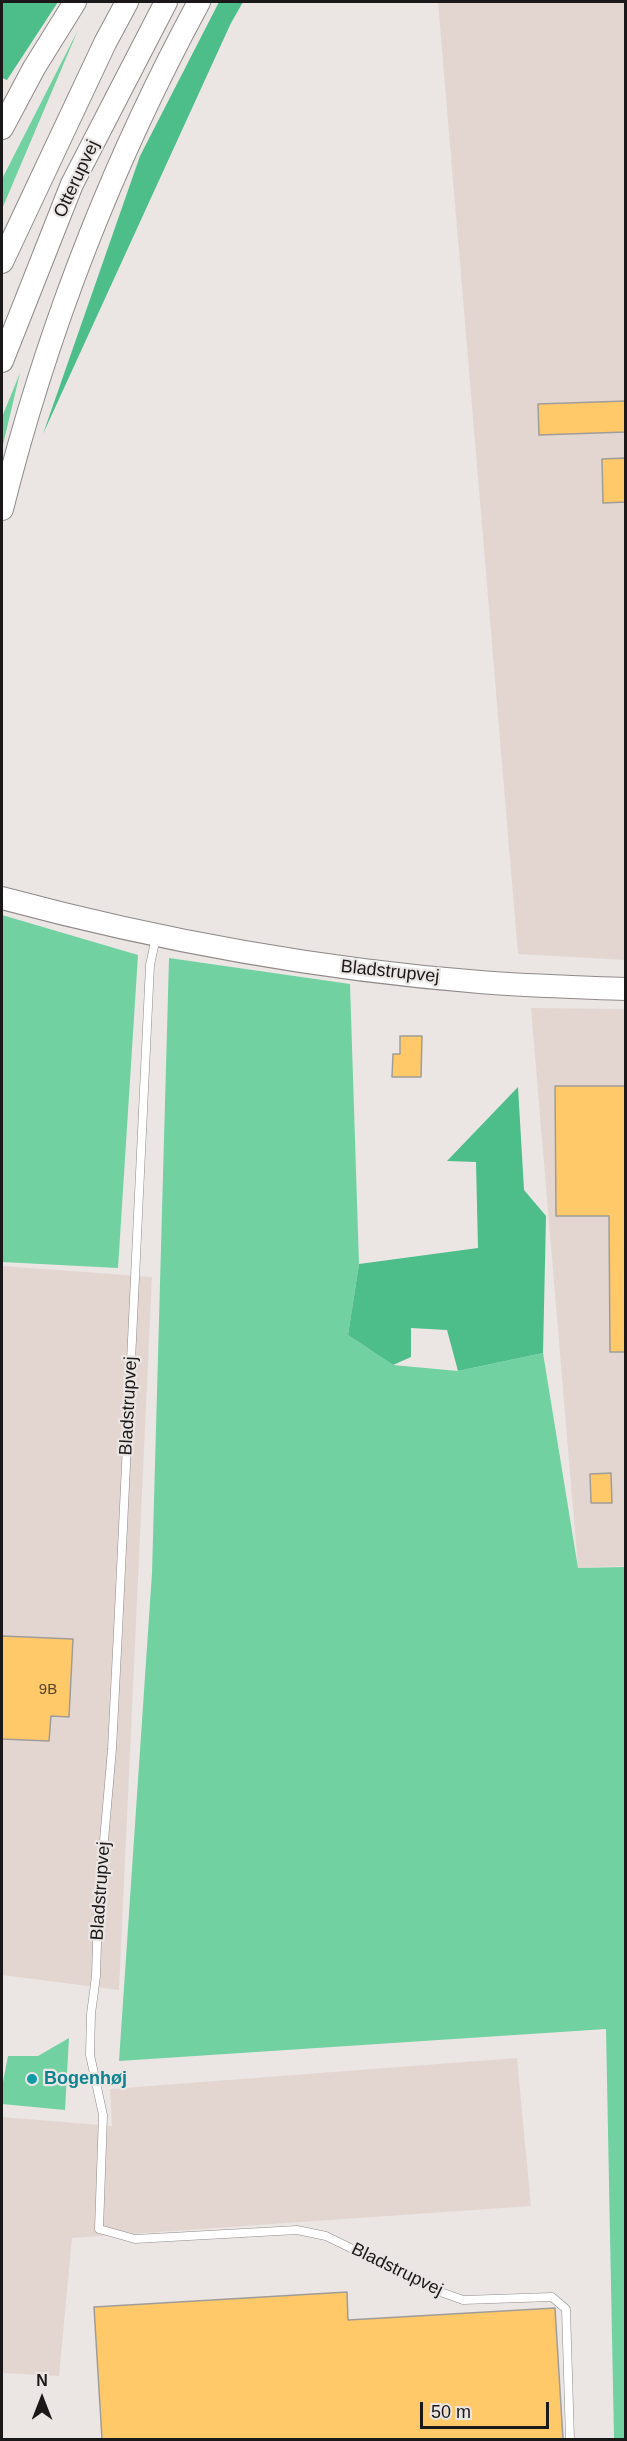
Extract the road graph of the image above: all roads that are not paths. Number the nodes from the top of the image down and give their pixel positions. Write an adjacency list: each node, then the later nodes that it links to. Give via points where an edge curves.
1 (75, 2): 5 (main road)
2 (128, 2): 6 (main road, Otterupvej)
3 (166, 2): 7 (main road, Otterupvej, via 72,184)
4 (199, 2): 8 (main road, via 100,206 22,429)
5 (2, 128)
6 (2, 262)
7 (2, 361)
8 (2, 509)
9 (2, 898): 10 (main road, Bladstrupvej)
10 (156, 935): 11 (main road, Bladstrupvej, via 322,964 480,982); 12 (lane, Bladstrupvej, via 150,965 112,1738 91,2014 90,2055 103,2115 99,2229 135,2239 297,2230 326,2236 464,2300 552,2297 566,2309)
11 (626, 989)
12 (570, 2439)

